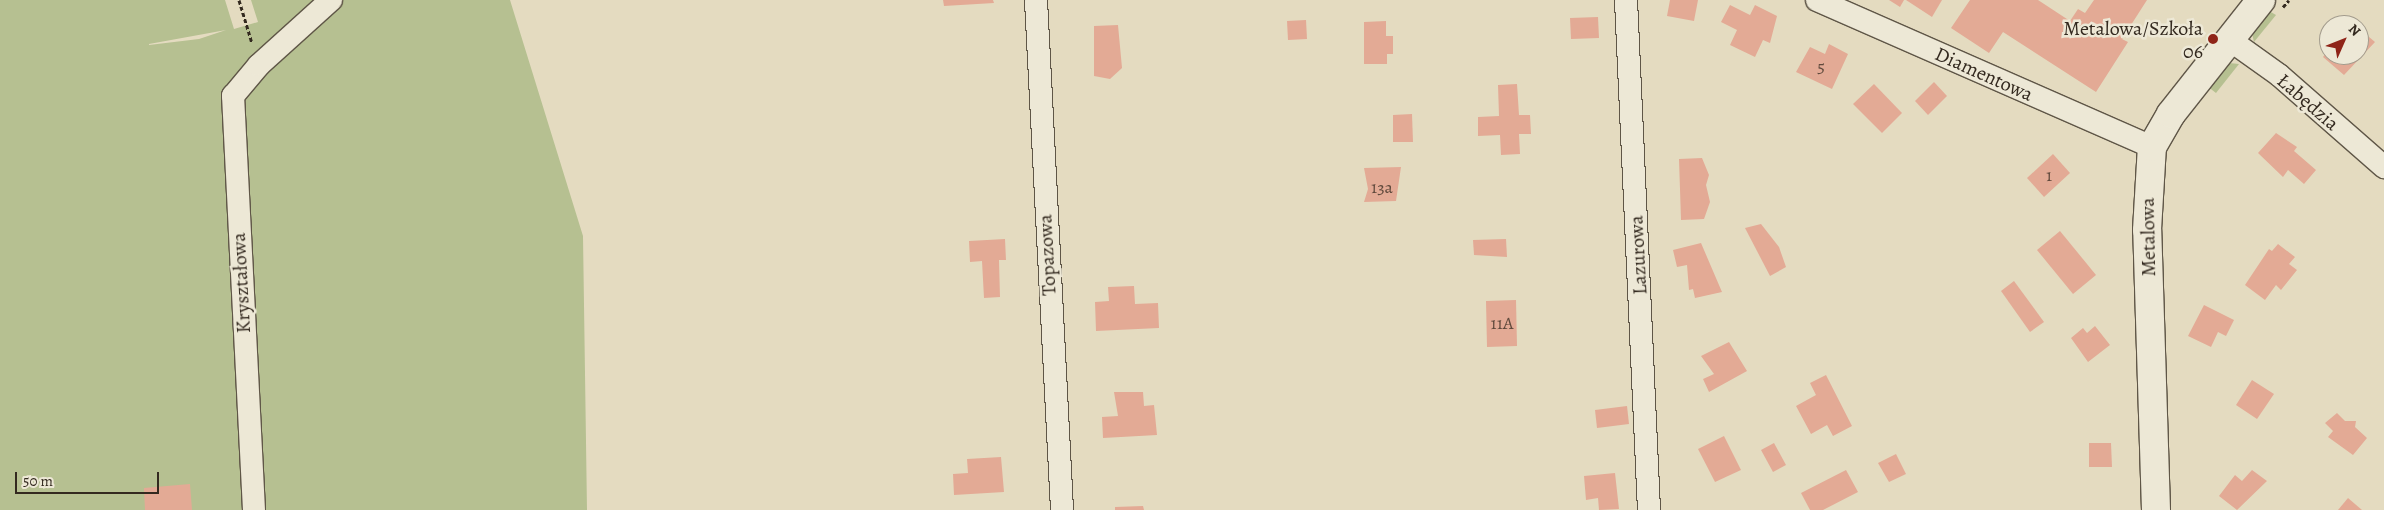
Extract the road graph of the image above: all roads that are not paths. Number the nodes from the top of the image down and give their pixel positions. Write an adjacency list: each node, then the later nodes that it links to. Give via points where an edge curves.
1 (331, 0): 9 (street, Kryształowa, via 259,65 233,96)
2 (1036, 0): 10 (street, Topazowa)
3 (1626, 0): 11 (street, Lazurowa)
4 (1817, 0): 7 (street, Diamentowa)
5 (2261, 0): 6 (street, Metalowa)
6 (2230, 40): 7 (street, Metalowa, via 2171,114); 8 (street, Łabędzia, via 2279,76)
7 (2152, 147): 12 (street, Metalowa, via 2147,230)
8 (2384, 167)
9 (254, 510)
10 (1062, 510)
11 (1649, 510)
12 (2156, 510)

